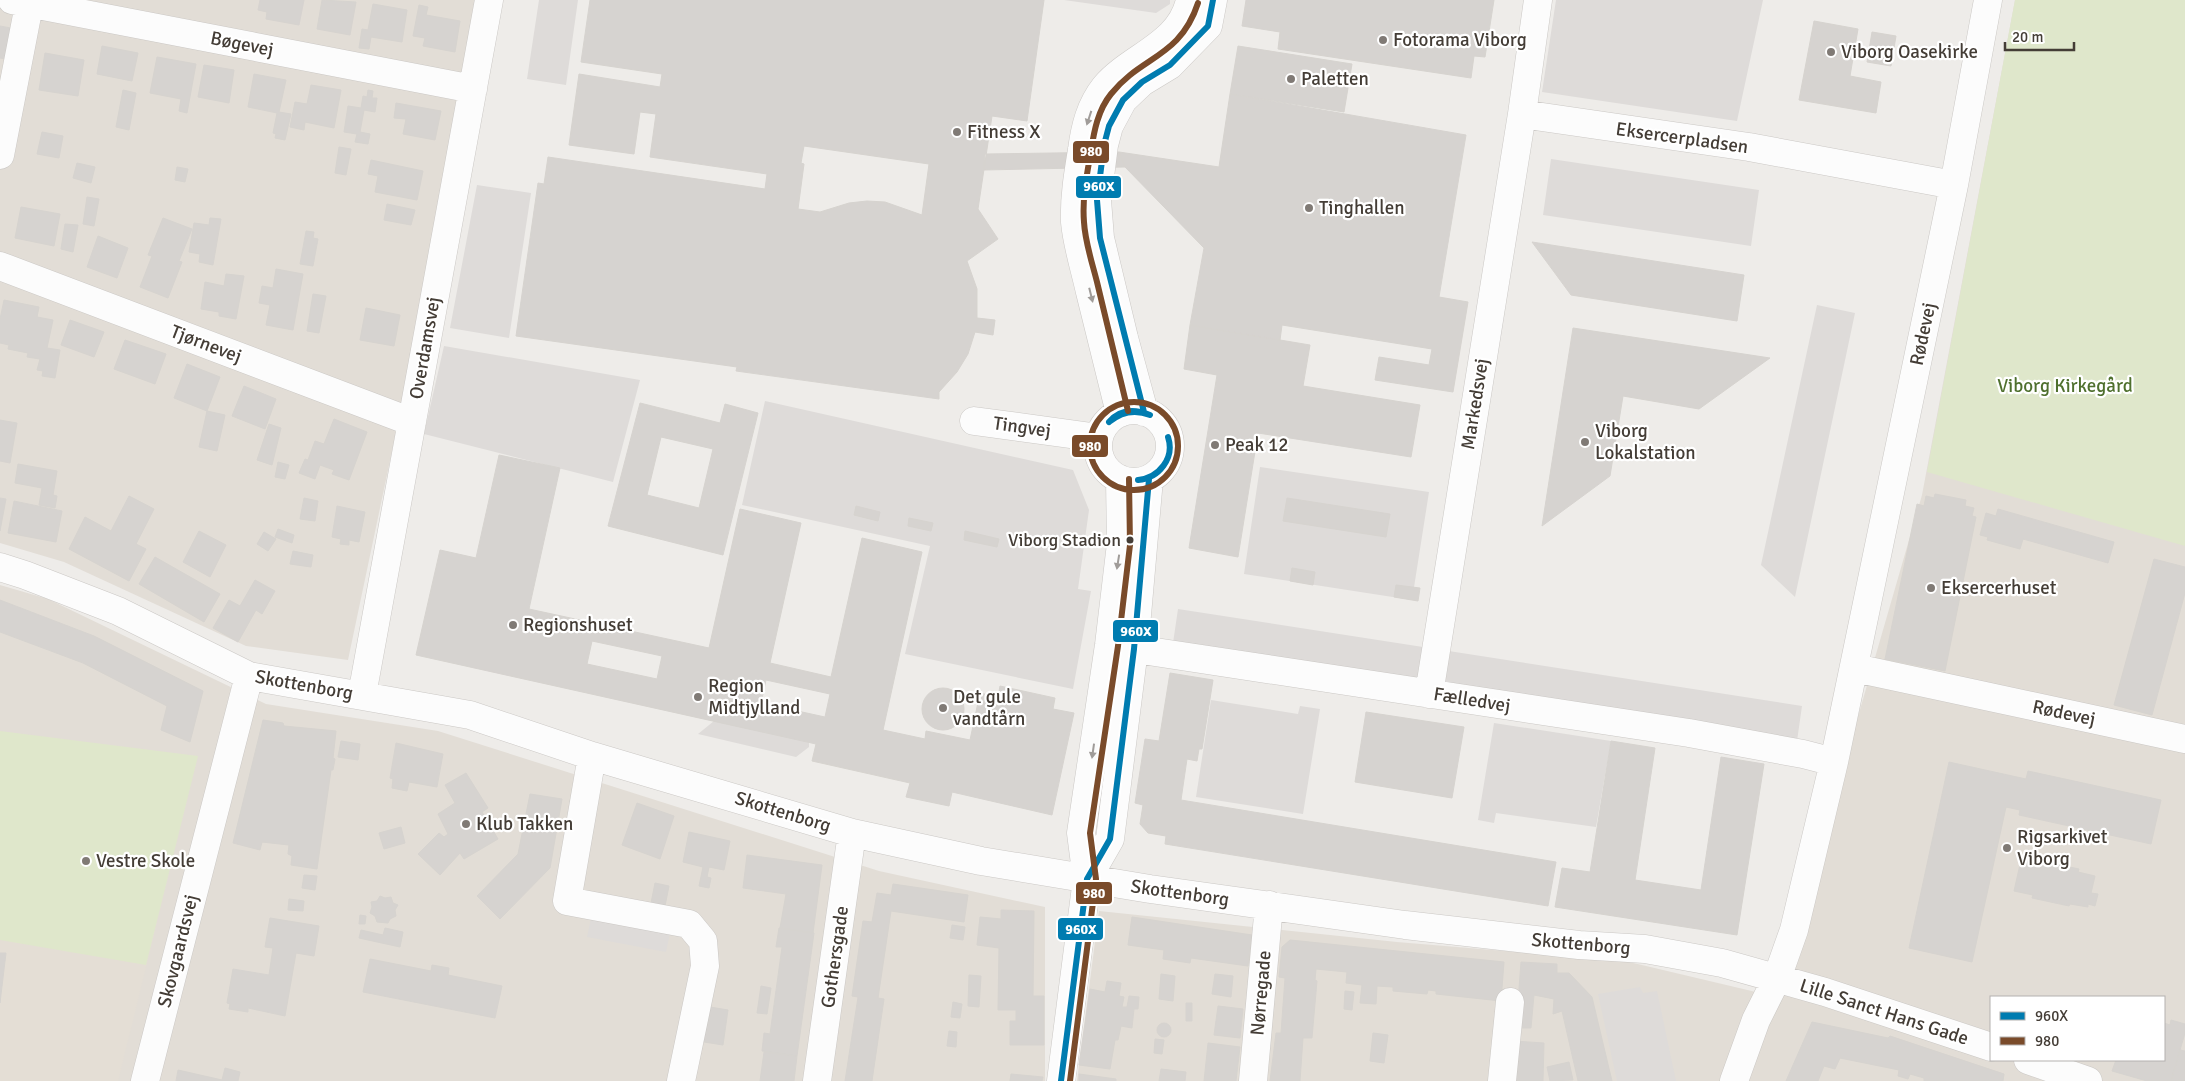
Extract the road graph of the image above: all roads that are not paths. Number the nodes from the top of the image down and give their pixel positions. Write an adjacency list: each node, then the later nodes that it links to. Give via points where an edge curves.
1 (489, 0): 7 (street, Overdamsvej)
2 (1190, 0): 12 (street, one-way to 12, via 1173,33 1124,68 1105,88 1089,114 1075,197 1076,230)
3 (1213, 0): 12 (street, via 1208,26 1170,66 1142,82 1123,100 1109,126 1104,146 1097,200 1100,238 1121,328)
4 (1538, 0): 8 (street)
5 (1988, 0): 10 (street, Rødevej)
6 (24, 1): 7 (street, Bøgevej); 9 (street)
7 (472, 89): 14 (street, Overdamsvej)
8 (1522, 114): 10 (street, Eksercerpladsen, via 1749,147); 22 (street, Markedsvej)
9 (0, 155)
10 (1954, 185): 20 (street, Rødevej)
11 (0, 266): 14 (street, Tjørnevej)
12 (1132, 413): 15 (street, via 1107,424); 17 (street, via 1162,423 1170,441 1168,459)
13 (974, 421): 15 (street, Tingvej)
14 (412, 422): 23 (street, Overdamsvej)
15 (1099, 438): 16 (street, via 1102,462)
16 (1120, 479): 17 (street, via 1130,482); 19 (street, one-way to 19)
17 (1149, 479): 19 (street)
18 (0, 567): 21 (street, Skottenborg, via 118,611)
19 (1121, 647): 22 (street, Fælledvej); 28 (street, via 1081,833)
20 (1855, 668): 24 (street, Rødevej); 26 (street, Rødevej)
21 (249, 676): 23 (street, Skottenborg); 34 (street, Skovgaardsvej)
22 (1428, 694): 26 (street, Fælledvej, via 1689,733)
23 (362, 696): 25 (street, Skottenborg, via 470,715)
24 (2185, 739)
25 (592, 756): 27 (street, Skottenborg); 35 (street, via 567,901 689,924 703,941 705,966)
26 (1834, 762): 30 (street, Rødevej, via 1794,930)
27 (852, 833): 28 (street, Skottenborg, via 981,861); 36 (street, Gothersgade)
28 (1087, 879): 29 (street, Skottenborg); 37 (street)
29 (1269, 905): 30 (street, Skottenborg, via 1516,938 1645,949 1722,963); 38 (street, Nørregade)
30 (1777, 978): 32 (street, Lille Sanct Hans Gade); 40 (street, Rødevej, via 1756,1020)
31 (1510, 1002): 39 (street)
32 (1990, 1047)
33 (2031, 1061): 41 (street)
34 (145, 1081)
35 (682, 1081)
36 (817, 1081)
37 (1061, 1081)
38 (1253, 1081)
39 (1502, 1081)
40 (1734, 1081)
41 (2088, 1081)

